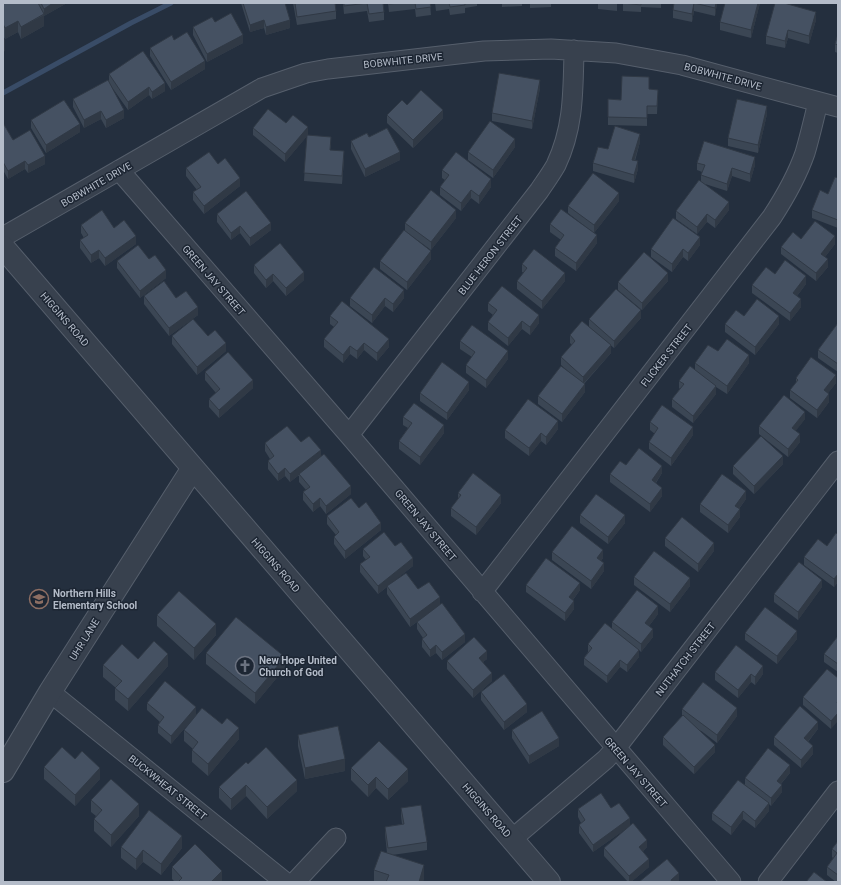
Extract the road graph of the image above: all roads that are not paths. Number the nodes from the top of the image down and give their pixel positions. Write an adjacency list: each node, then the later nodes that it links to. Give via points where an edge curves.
1 (574, 50): 2 (street, BOBWHITE DRIVE, via 616,53 682,64); 4 (street, BOBWHITE DRIVE, via 484,51 306,73 262,88); 7 (street, BLUE HERON STREET, via 571,117 568,134 556,165 539,191)
2 (818, 102): 3 (street, BOBWHITE DRIVE); 10 (street, FLICKER STREET, via 805,153 784,200)
3 (838, 107)
4 (119, 170): 5 (street, BOBWHITE DRIVE); 7 (street, GREEN JAY STREET)
5 (3, 237)
6 (3, 247): 9 (street, HIGGINS ROAD)
7 (349, 435): 10 (street, GREEN JAY STREET)
8 (838, 461): 12 (street, NUTHATCH STREET)
9 (193, 468): 11 (street, UHR LANE); 16 (street, HIGGINS ROAD)
10 (482, 592): 12 (street, GREEN JAY STREET)
11 (50, 692): 13 (street, UHR LANE); 17 (street, BUCKWHEAT STREET)
12 (616, 748): 16 (street, NUTHATCH STREET); 20 (street, GREEN JAY STREET)
13 (3, 771)
14 (838, 791): 21 (street)
15 (336, 838): 18 (street)
16 (512, 839): 19 (street, HIGGINS ROAD)
17 (285, 882)
18 (295, 882)
19 (549, 882)
20 (731, 882)
21 (768, 882)

